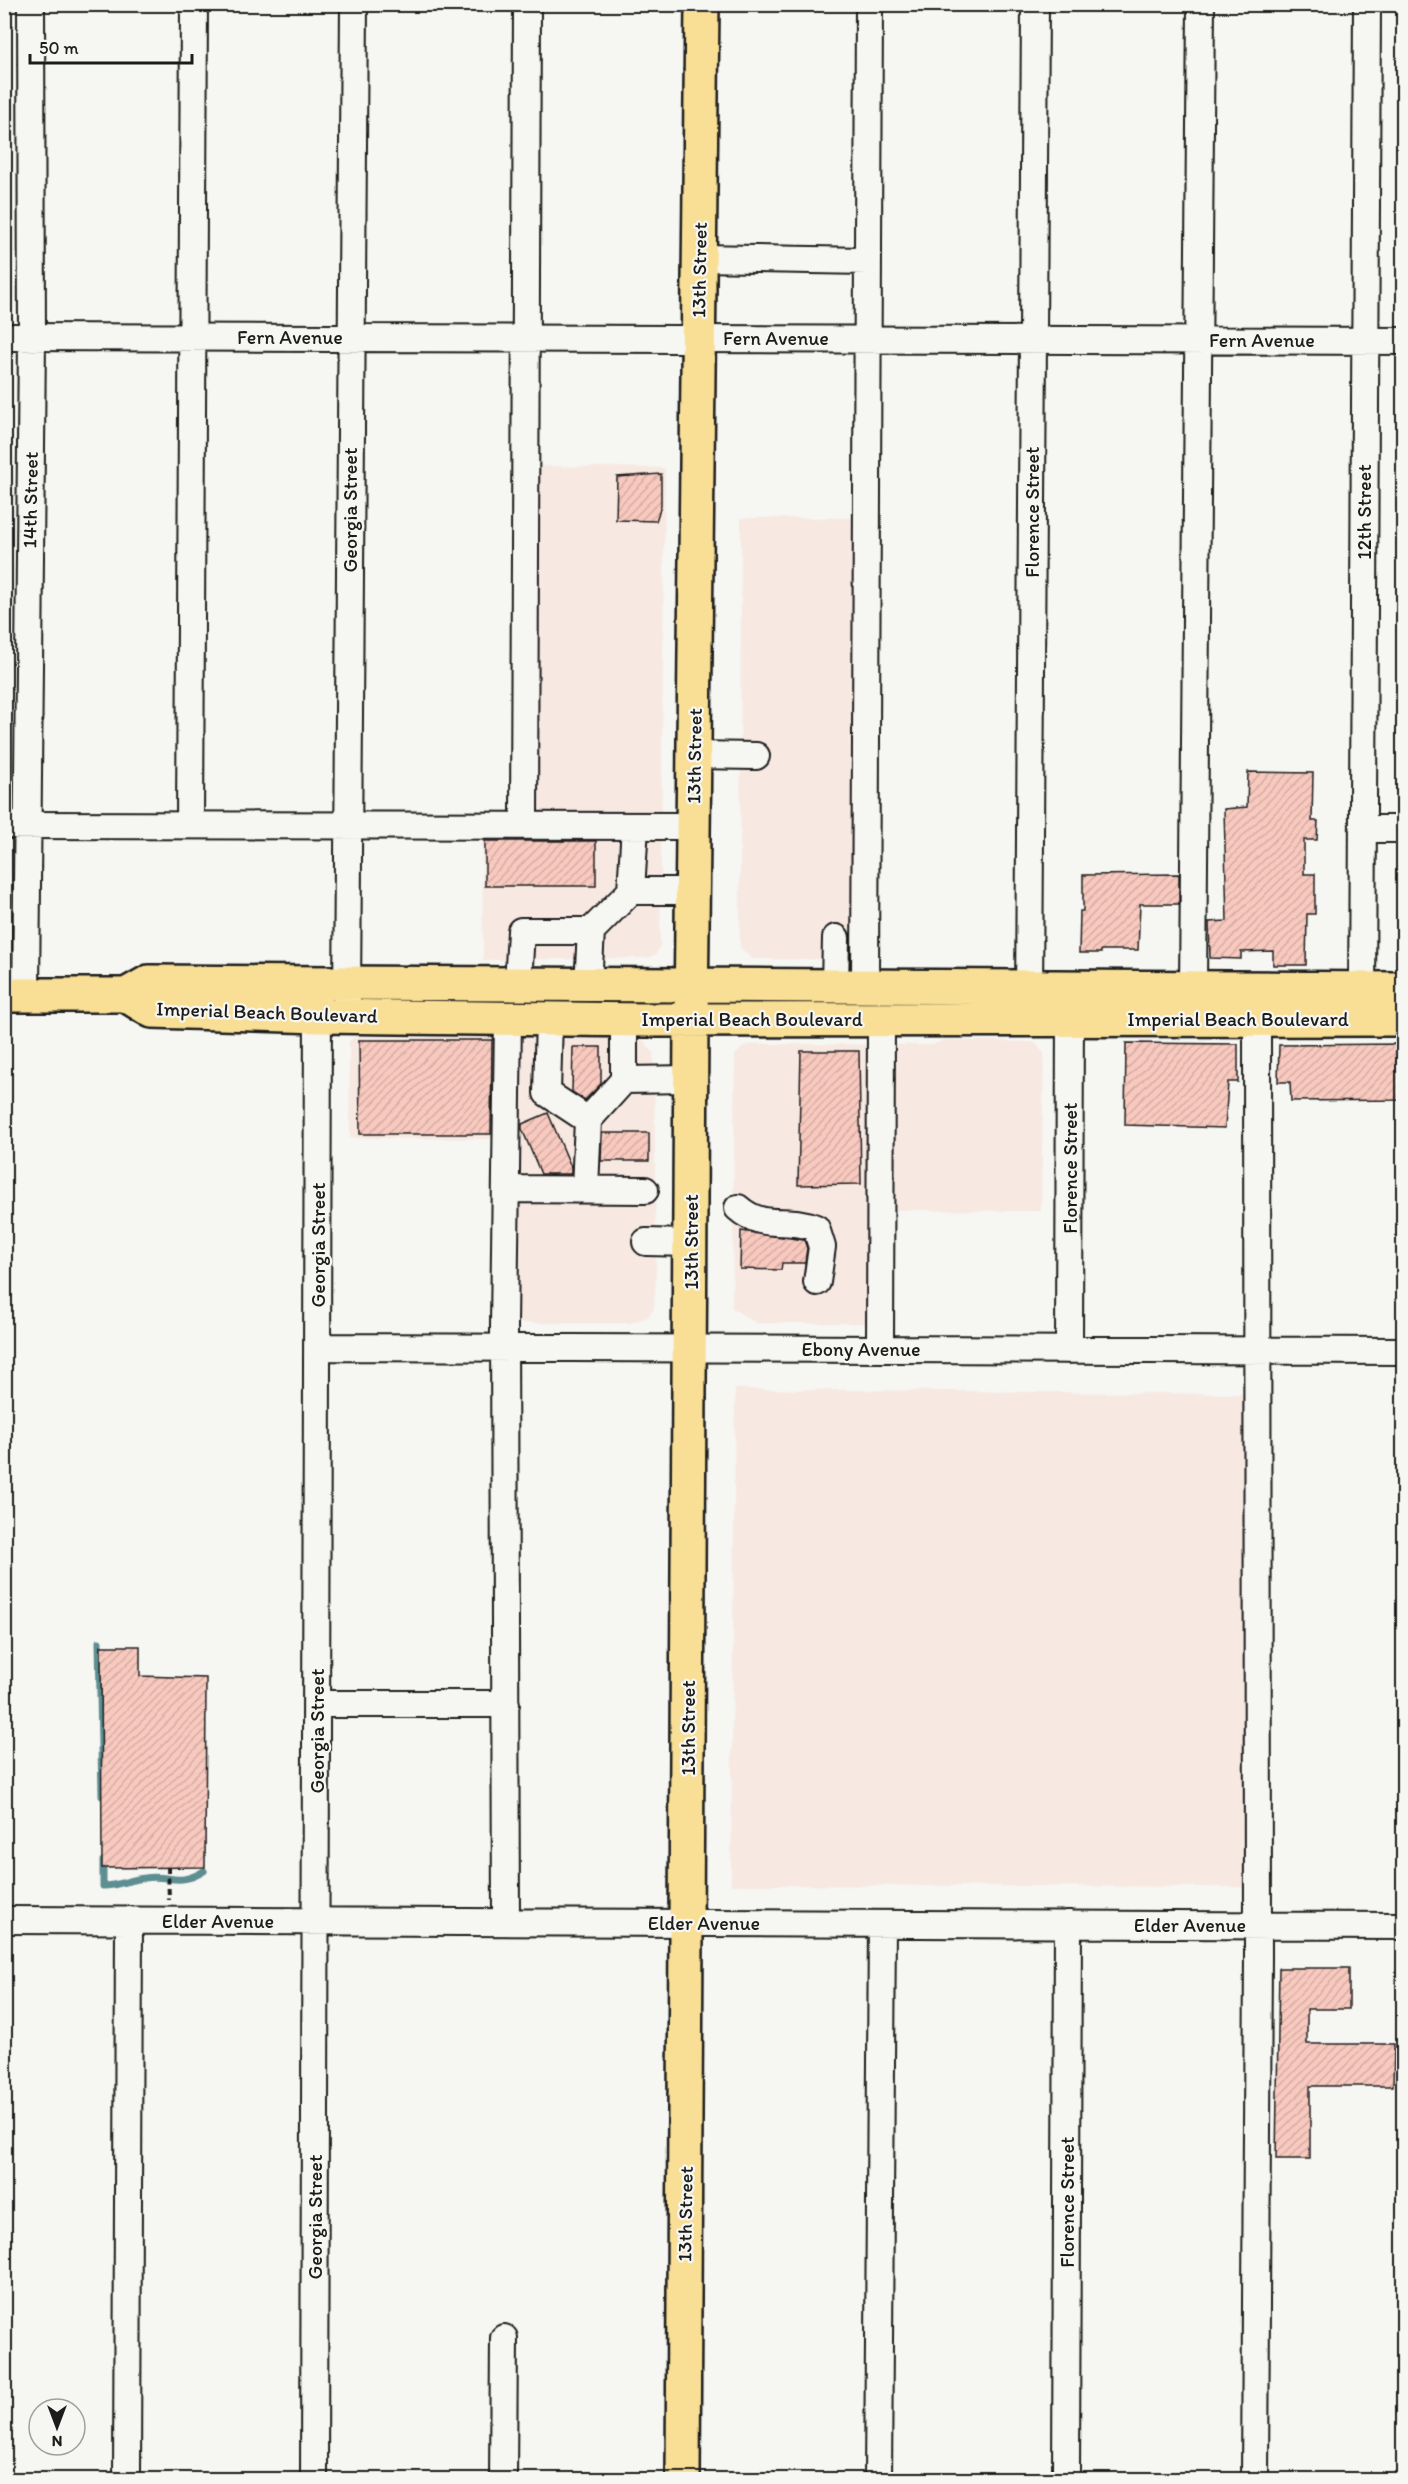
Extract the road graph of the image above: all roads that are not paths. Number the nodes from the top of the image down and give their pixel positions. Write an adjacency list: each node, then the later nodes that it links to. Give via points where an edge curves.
1 (31, 4): 13 (street, 14th Street)
2 (194, 4): 14 (street)
3 (354, 4): 16 (street, Georgia Street)
4 (527, 4): 15 (street)
5 (702, 4): 10 (main road, 13th Street)
6 (869, 4): 11 (street)
7 (1035, 4): 19 (street, Florence Street)
8 (1201, 4): 20 (street)
9 (1367, 4): 21 (street, 12th Street)
10 (699, 258): 11 (street); 17 (main road, 13th Street)
11 (867, 261): 18 (street)
12 (4, 337): 13 (street, Fern Avenue)
13 (32, 337): 14 (street, Fern Avenue); 25 (street, 14th Street)
14 (193, 337): 16 (street, Fern Avenue); 26 (street)
15 (524, 337): 16 (street, Fern Avenue); 17 (street, Fern Avenue); 28 (street)
16 (352, 338): 27 (street, Georgia Street)
17 (698, 338): 18 (street, Fern Avenue); 23 (main road, 13th Street)
18 (868, 338): 19 (street, Fern Avenue); 41 (street)
19 (1033, 339): 20 (street, Fern Avenue); 42 (street, Florence Street)
20 (1198, 339): 21 (street, Fern Avenue); 44 (street)
21 (1365, 340): 22 (street, Fern Avenue); 31 (street, 12th Street)
22 (1404, 340)
23 (694, 755): 24 (street); 30 (main road, 13th Street)
24 (756, 756)
25 (15, 825): 26 (street); 46 (street, 14th Street)
26 (190, 825): 27 (street)
27 (348, 825): 28 (street); 37 (street, Georgia Street)
28 (524, 825): 29 (street)
29 (635, 826): 30 (street); 33 (street)
30 (693, 826): 34 (main road, 13th Street)
31 (1362, 829): 32 (street); 48 (street, 12th Street)
32 (1404, 829)
33 (631, 891): 34 (street); 35 (street)
34 (692, 891): 40 (main road, 13th Street)
35 (591, 931): 38 (street, via 521,931); 39 (street)
36 (836, 938): 41 (street)
37 (333, 983): 38 (main road, Imperial Beach Boulevard); 47 (main road, Imperial Beach Boulevard, via 149,982); 49 (street, Georgia Street)
38 (518, 984): 39 (main road, Imperial Beach Boulevard)
39 (588, 985): 40 (main road, Imperial Beach Boulevard)
40 (691, 985): 41 (main road, Imperial Beach Boulevard); 56 (main road, 13th Street)
41 (850, 987): 42 (main road, Imperial Beach Boulevard)
42 (1030, 987): 43 (main road, Imperial Beach Boulevard); 53 (street, Florence Street)
43 (1070, 987): 44 (main road, Imperial Beach Boulevard); 54 (street, Florence Street)
44 (1192, 987): 48 (main road, Imperial Beach Boulevard)
45 (1404, 988): 48 (main road, Imperial Beach Boulevard)
46 (15, 995): 47 (main road)
47 (126, 995): 49 (main road, Imperial Beach Boulevard, via 152,1011)
48 (1362, 1004): 55 (main road, Imperial Beach Boulevard); 58 (main road, Imperial Beach Boulevard)
49 (332, 1016): 50 (main road, Imperial Beach Boulevard); 69 (street, Georgia Street)
50 (508, 1018): 51 (main road, Imperial Beach Boulevard); 62 (street)
51 (549, 1018): 52 (main road, Imperial Beach Boulevard); 61 (street, via 547,1094)
52 (624, 1019): 56 (main road, Imperial Beach Boulevard); 60 (street)
53 (1029, 1019): 54 (main road, Imperial Beach Boulevard); 57 (main road, Imperial Beach Boulevard)
54 (1070, 1019): 58 (main road, Imperial Beach Boulevard); 73 (street, Florence Street)
55 (1404, 1019)
56 (691, 1020): 57 (main road, Imperial Beach Boulevard); 59 (main road, 13th Street)
57 (881, 1020): 72 (street)
58 (1257, 1020): 74 (street)
59 (691, 1079): 60 (street); 67 (main road, 13th Street)
60 (624, 1080): 61 (street)
61 (588, 1120): 63 (street)
62 (506, 1189): 63 (street); 70 (street)
63 (585, 1189): 64 (street)
64 (645, 1190)
65 (738, 1208): 68 (street, via 751,1220 803,1222 816,1228 822,1247)
66 (646, 1242): 67 (street)
67 (691, 1243): 71 (main road, 13th Street)
68 (817, 1282)
69 (318, 1347): 70 (street, Ebony Avenue); 76 (street, Georgia Street)
70 (504, 1348): 71 (street, Ebony Avenue); 77 (street)
71 (691, 1349): 72 (street, Ebony Avenue); 82 (main road, 13th Street)
72 (880, 1349): 73 (street, Ebony Avenue)
73 (1069, 1350): 74 (street, Ebony Avenue)
74 (1258, 1350): 75 (street, Ebony Avenue); 85 (street)
75 (1404, 1351)
76 (317, 1704): 77 (street); 80 (street, Georgia Street)
77 (506, 1704): 81 (street)
78 (4, 1920): 79 (street, Elder Avenue)
79 (129, 1920): 80 (street, Elder Avenue); 88 (street)
80 (316, 1921): 81 (street, Elder Avenue); 89 (street, Georgia Street)
81 (506, 1922): 82 (street, Elder Avenue)
82 (687, 1923): 83 (street, Elder Avenue); 91 (main road, 13th Street)
83 (882, 1924): 84 (street, Elder Avenue); 92 (street)
84 (1068, 1924): 85 (street, Elder Avenue); 93 (street, Florence Street)
85 (1258, 1925): 86 (street, Elder Avenue); 94 (street)
86 (1404, 1926)
87 (504, 2338): 90 (street)
88 (127, 2480)
89 (314, 2480)
90 (503, 2480)
91 (683, 2480)
92 (878, 2480)
93 (1066, 2480)
94 (1255, 2480)

